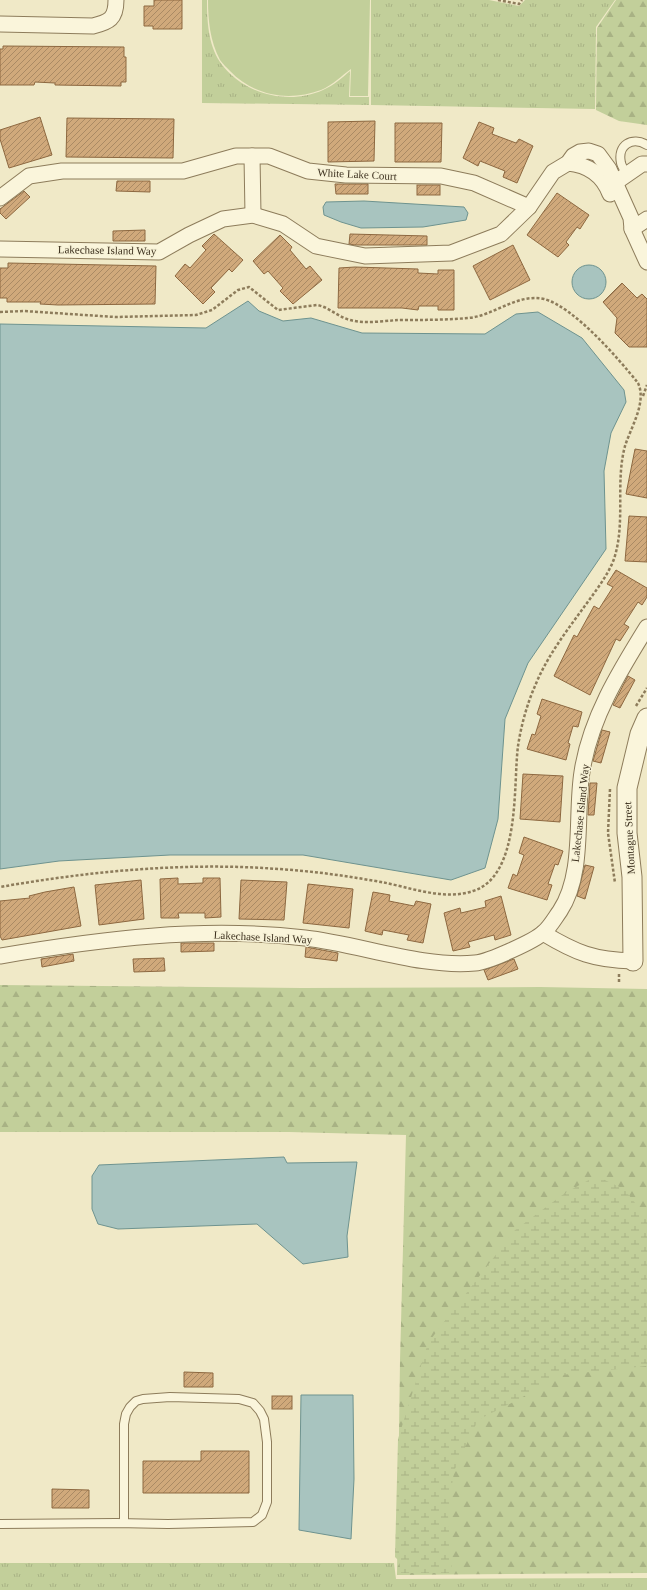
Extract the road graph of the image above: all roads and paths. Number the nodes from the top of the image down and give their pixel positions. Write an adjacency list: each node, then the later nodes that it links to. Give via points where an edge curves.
1 (116, 0): 4 (street, via 112,19 104,24)
2 (498, 0): 3 (path, via 518,4)
3 (522, 0)
4 (0, 24)
5 (647, 145): 8 (lane, via 640,141 631,141 625,146)
6 (252, 156): 9 (street, White Lake Court, via 236,156 183,171 62,170 29,176); 10 (street, White Lake Court, via 269,156 308,171 346,175 441,176 474,183); 11 (street)
7 (647, 164): 8 (street, via 642,164)
8 (616, 181): 10 (street, Lakechase Island Way, via 598,154 580,152 553,172); 13 (street, via 631,218)
9 (0, 198)
10 (529, 207): 11 (street, Lakechase Island Way, via 501,234 451,253 365,256 316,246 283,224)
11 (253, 215): 14 (street, Lakechase Island Way, via 223,219 159,252)
12 (647, 219): 13 (street)
13 (632, 229): 15 (street)
14 (0, 249)
15 (645, 252)
16 (0, 312): 18 (path, via 115,317 196,315 212,310 238,290 249,288 278,310 324,306 337,316 363,322 473,318 520,300 536,298 558,306 600,340 638,383 642,389)
17 (647, 385): 18 (path)
18 (642, 398): 21 (path, via 623,457 620,532 613,560 534,686 520,734 510,836 504,857 489,881 466,893 443,894 270,868 167,867 55,878)
19 (647, 627): 22 (street, Lakechase Island Way, via 620,672 596,720 582,772 574,877 561,909)
20 (647, 718): 24 (street, Montague Street, via 640,734 627,788)
21 (0, 887)
22 (543, 934): 23 (street, Lakechase Island Way, via 478,963 446,964 305,938 225,933 170,934 81,942); 24 (street, via 571,950 596,957)
23 (0, 956)
24 (633, 961)
25 (124, 1523): 25 (lane, via 124,1424 130,1407 144,1399 170,1397 221,1397 253,1403 260,1411 266,1431 268,1492 262,1515 253,1522 241,1523); 26 (lane)
26 (0, 1524)

